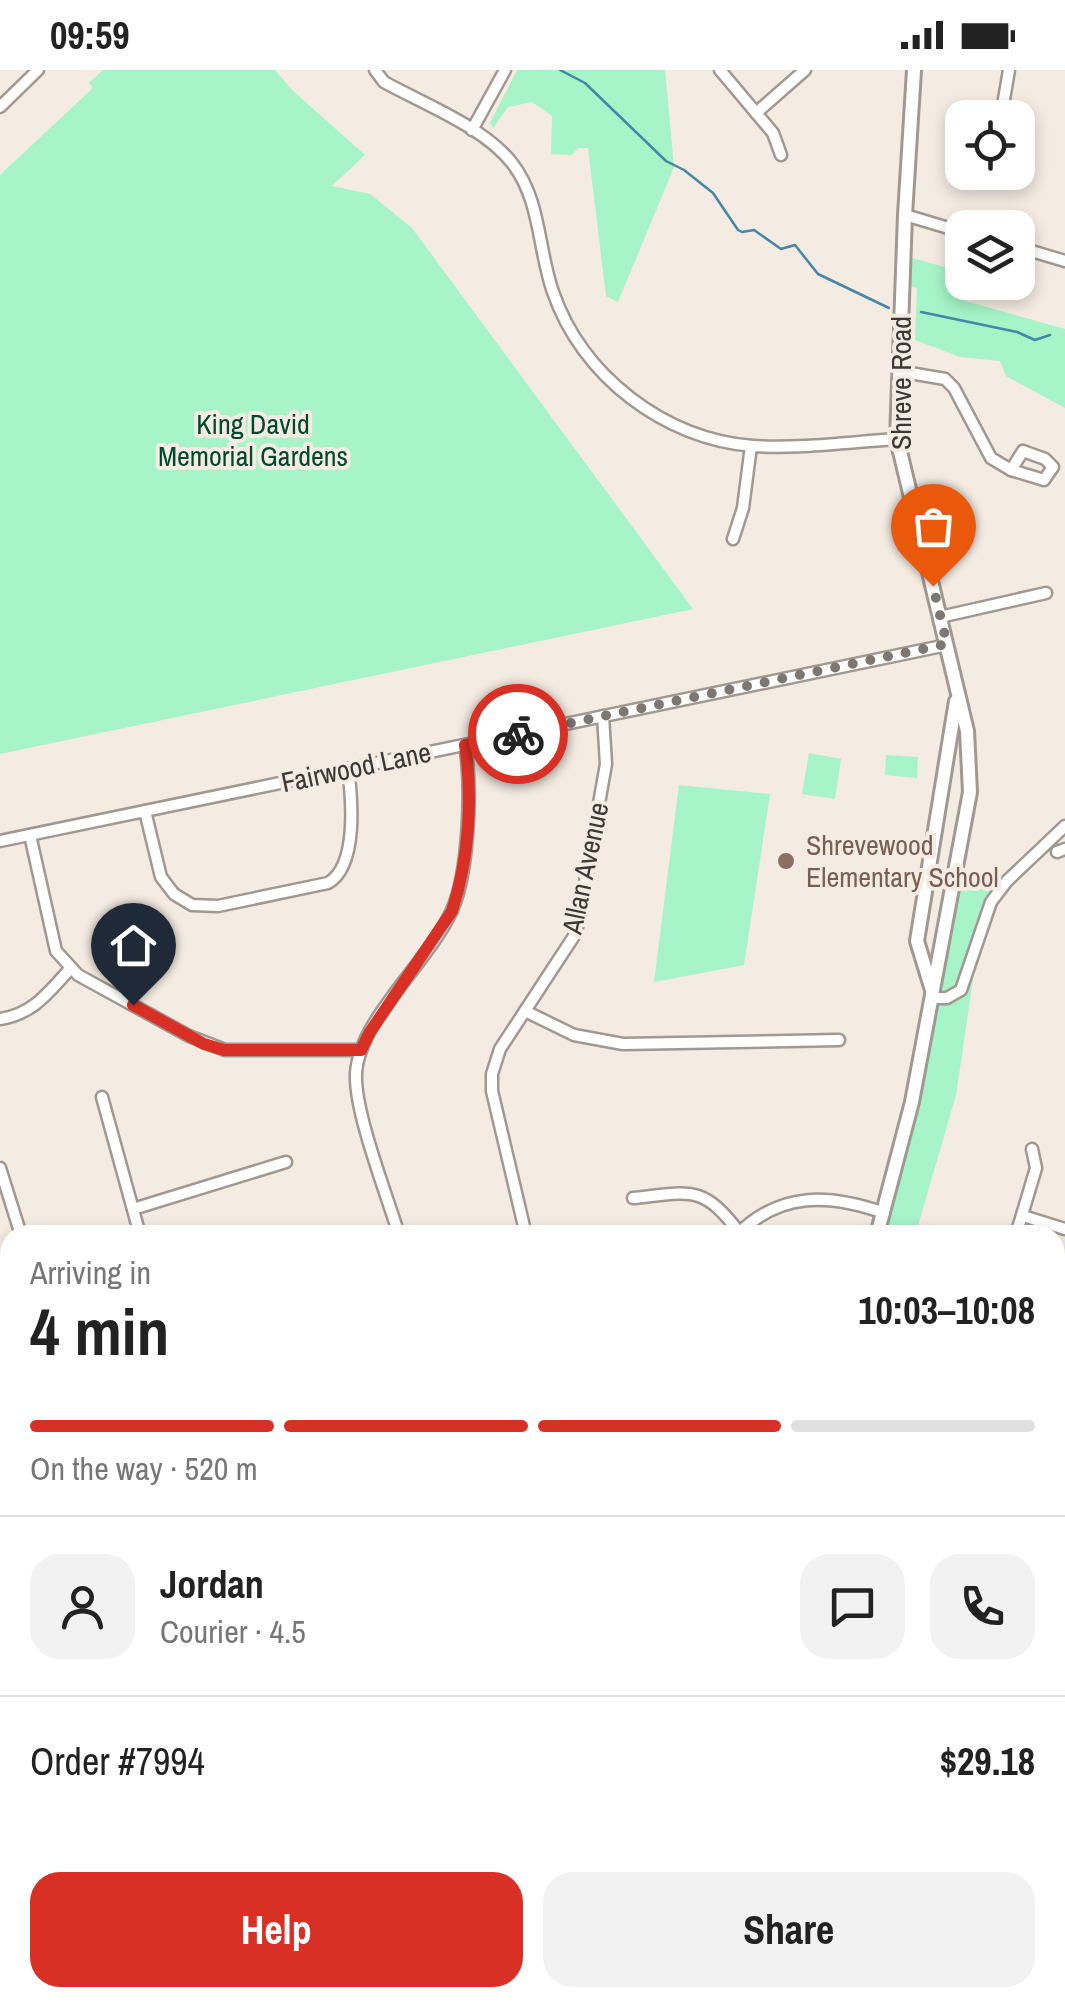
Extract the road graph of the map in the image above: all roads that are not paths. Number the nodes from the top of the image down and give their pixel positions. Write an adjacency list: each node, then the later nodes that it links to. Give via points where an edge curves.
1 (38, 70): 9 (street)
2 (375, 70): 11 (street, via 384,82)
3 (505, 70): 11 (street)
4 (720, 70): 10 (street)
5 (804, 70): 10 (street)
6 (914, 70): 13 (main road, Shreve Road)
7 (1009, 70): 8 (street)
8 (1004, 100)
9 (0, 106)
10 (756, 114): 12 (street, via 778,140)
11 (472, 130): 19 (street, via 522,178 557,304 602,373 672,424)
12 (781, 156)
13 (905, 215): 14 (street); 17 (main road, Shreve Road)
14 (945, 227)
15 (1035, 252): 16 (street)
16 (1065, 261)
17 (898, 371): 18 (main road, Shreve Road); 20 (street, via 946,378 992,458)
18 (897, 439): 19 (street); 23 (main road, Shreve Road)
19 (751, 446): 21 (street)
20 (1011, 470)
21 (734, 538)
22 (1046, 593): 23 (street)
23 (940, 617): 24 (main road, Shreve Road)
24 (947, 644): 25 (main road, Shreve Road); 26 (street, Fairwood Lane)
25 (957, 688): 33 (main road, Shreve Road, via 916,941); 34 (main road, Shreve Road, via 969,740 970,792)
26 (603, 716): 27 (street, Fairwood Lane); 37 (street, Allan Avenue, via 606,764 576,933)
27 (465, 745): 28 (street, Fairwood Lane); 40 (street, via 470,800 452,911)
28 (348, 769): 29 (street, Fairwood Lane); 29 (street, via 352,811 338,877 218,906 192,905 167,887)
29 (146, 811): 31 (street, Fairwood Lane)
30 (1065, 826): 36 (street, via 991,902 960,990)
31 (30, 834): 32 (street, Fairwood Lane); 35 (street, via 56,951)
32 (0, 841)
33 (922, 962): 34 (main road); 36 (main road, Shreve Road)
34 (940, 966): 36 (main road, Shreve Road)
35 (70, 969): 38 (street, via 34,1008); 40 (street, via 224,1050)
36 (933, 998): 47 (main road, Shreve Road)
37 (525, 1011): 39 (street, via 585,1038 623,1044); 52 (street, Allan Avenue, via 497,1055 492,1086)
38 (0, 1019)
39 (839, 1040)
40 (361, 1050): 51 (street, via 358,1099)
41 (102, 1097): 46 (street)
42 (1032, 1149): 48 (street, via 1036,1168)
43 (286, 1162): 46 (street)
44 (0, 1168): 49 (street)
45 (633, 1198): 53 (street, via 704,1196)
46 (134, 1209): 50 (street)
47 (884, 1212): 54 (street, via 838,1199 810,1200 768,1211); 55 (main road, Shreve Road)
48 (1023, 1216): 56 (street); 57 (street)
49 (17, 1225)
50 (138, 1225)
51 (396, 1225)
52 (524, 1225)
53 (732, 1225)
54 (750, 1225)
55 (880, 1225)
56 (1020, 1225)
57 (1052, 1225)

